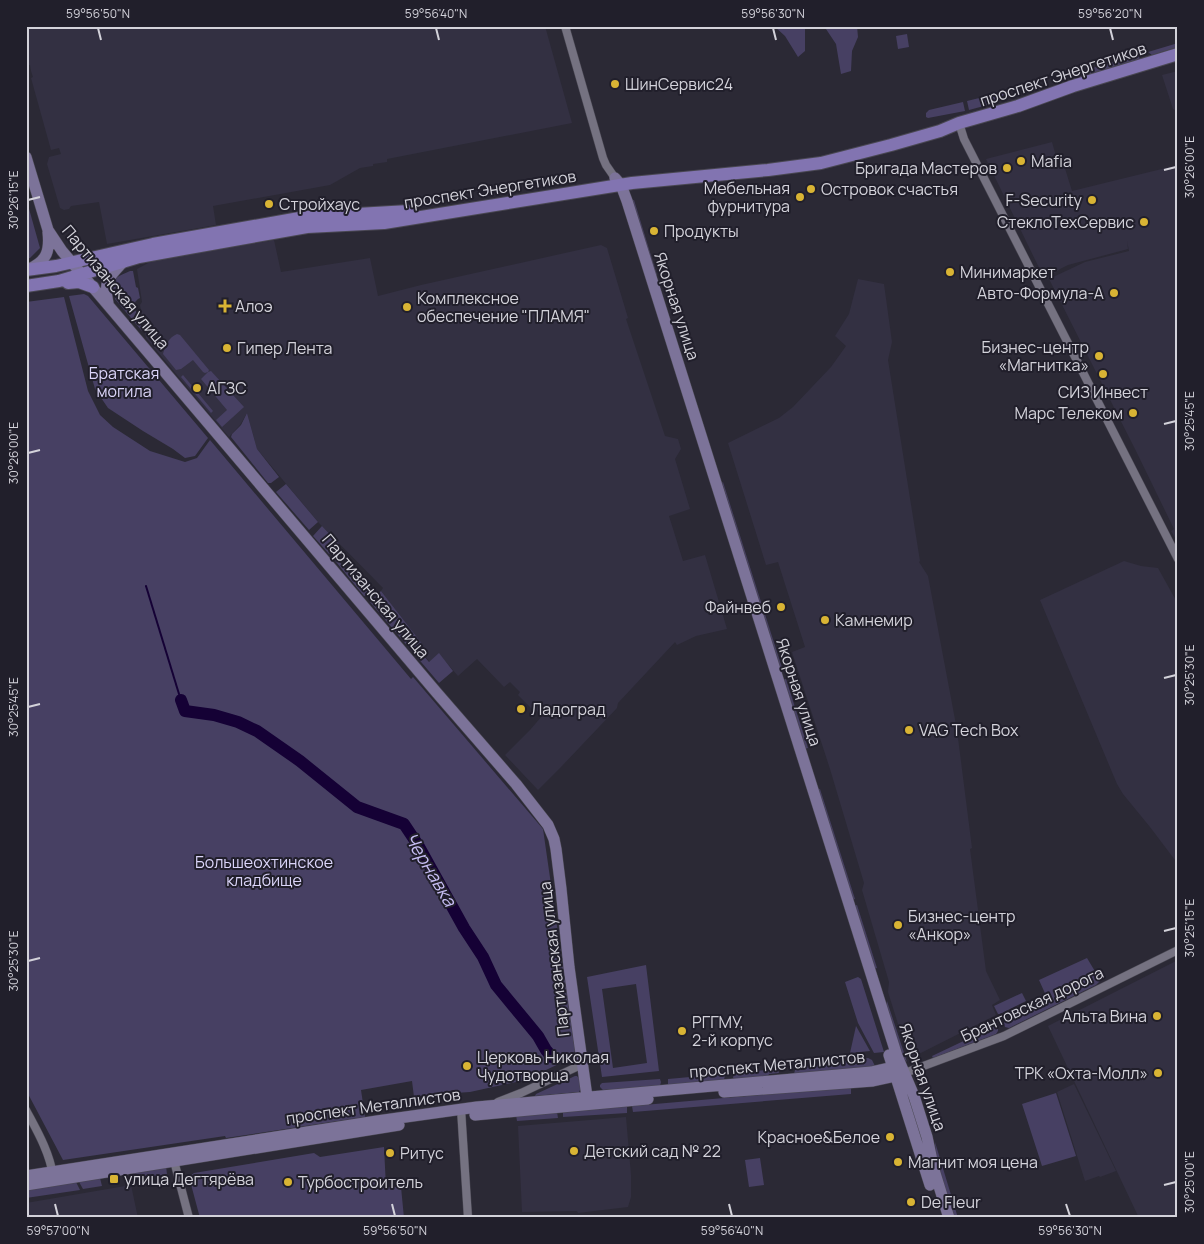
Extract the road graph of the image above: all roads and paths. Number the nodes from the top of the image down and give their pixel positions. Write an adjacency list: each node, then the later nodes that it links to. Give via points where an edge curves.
1 (565, 26): 5 (street, Якорная улица, via 598,142)
2 (1178, 54): 3 (main road, проспект Энергетиков)
3 (959, 123): 5 (main road, проспект Энергетиков, via 938,124 795,160 629,175); 14 (street, via 964,139)
4 (26, 157): 6 (street, Партизанская улица)
5 (617, 183): 7 (main road, проспект Энергетиков, via 384,223 307,227); 8 (main road, проспект Энергетиков, via 405,212 305,217); 17 (street, Якорная улица)
6 (48, 230): 8 (street, Партизанская улица); 9 (street, via 46,256 42,262)
7 (124, 261): 10 (main road, проспект Энергетиков); 13 (street, via 106,283)
8 (71, 262): 9 (main road, проспект Энергетиков); 10 (street, Партизанская улица)
9 (26, 270)
10 (81, 275): 11 (main road, проспект Энергетиков); 12 (street, Партизанская улица)
11 (30, 286): 12 (main road, via 42,288 74,282)
12 (93, 287): 13 (street, Партизанская улица)
13 (108, 305): 16 (street, Партизанская улица, via 548,825 556,849 562,889)
14 (1178, 559)
15 (1178, 950): 17 (street, Брантовская дорога, via 1004,1036)
16 (583, 1064): 18 (street, Партизанская улица); 19 (street)
17 (898, 1072): 18 (street, проспект Металлистов, via 872,1081); 28 (street, Якорная улица); 29 (street, Якорная улица, via 912,1091)
18 (587, 1100): 19 (street, проспект Металлистов); 21 (street, проспект Металлистов)
19 (491, 1105): 21 (street, проспект Металлистов)
20 (26, 1110): 24 (street, via 46,1149)
21 (461, 1112): 22 (street, проспект Металлистов); 27 (street)
22 (173, 1157): 24 (street, проспект Металлистов); 26 (street)
23 (26, 1176): 24 (street, проспект Металлистов)
24 (53, 1176): 25 (street, проспект Металлистов)
25 (26, 1185)
26 (189, 1218)
27 (468, 1218)
28 (941, 1218)
29 (949, 1218)

